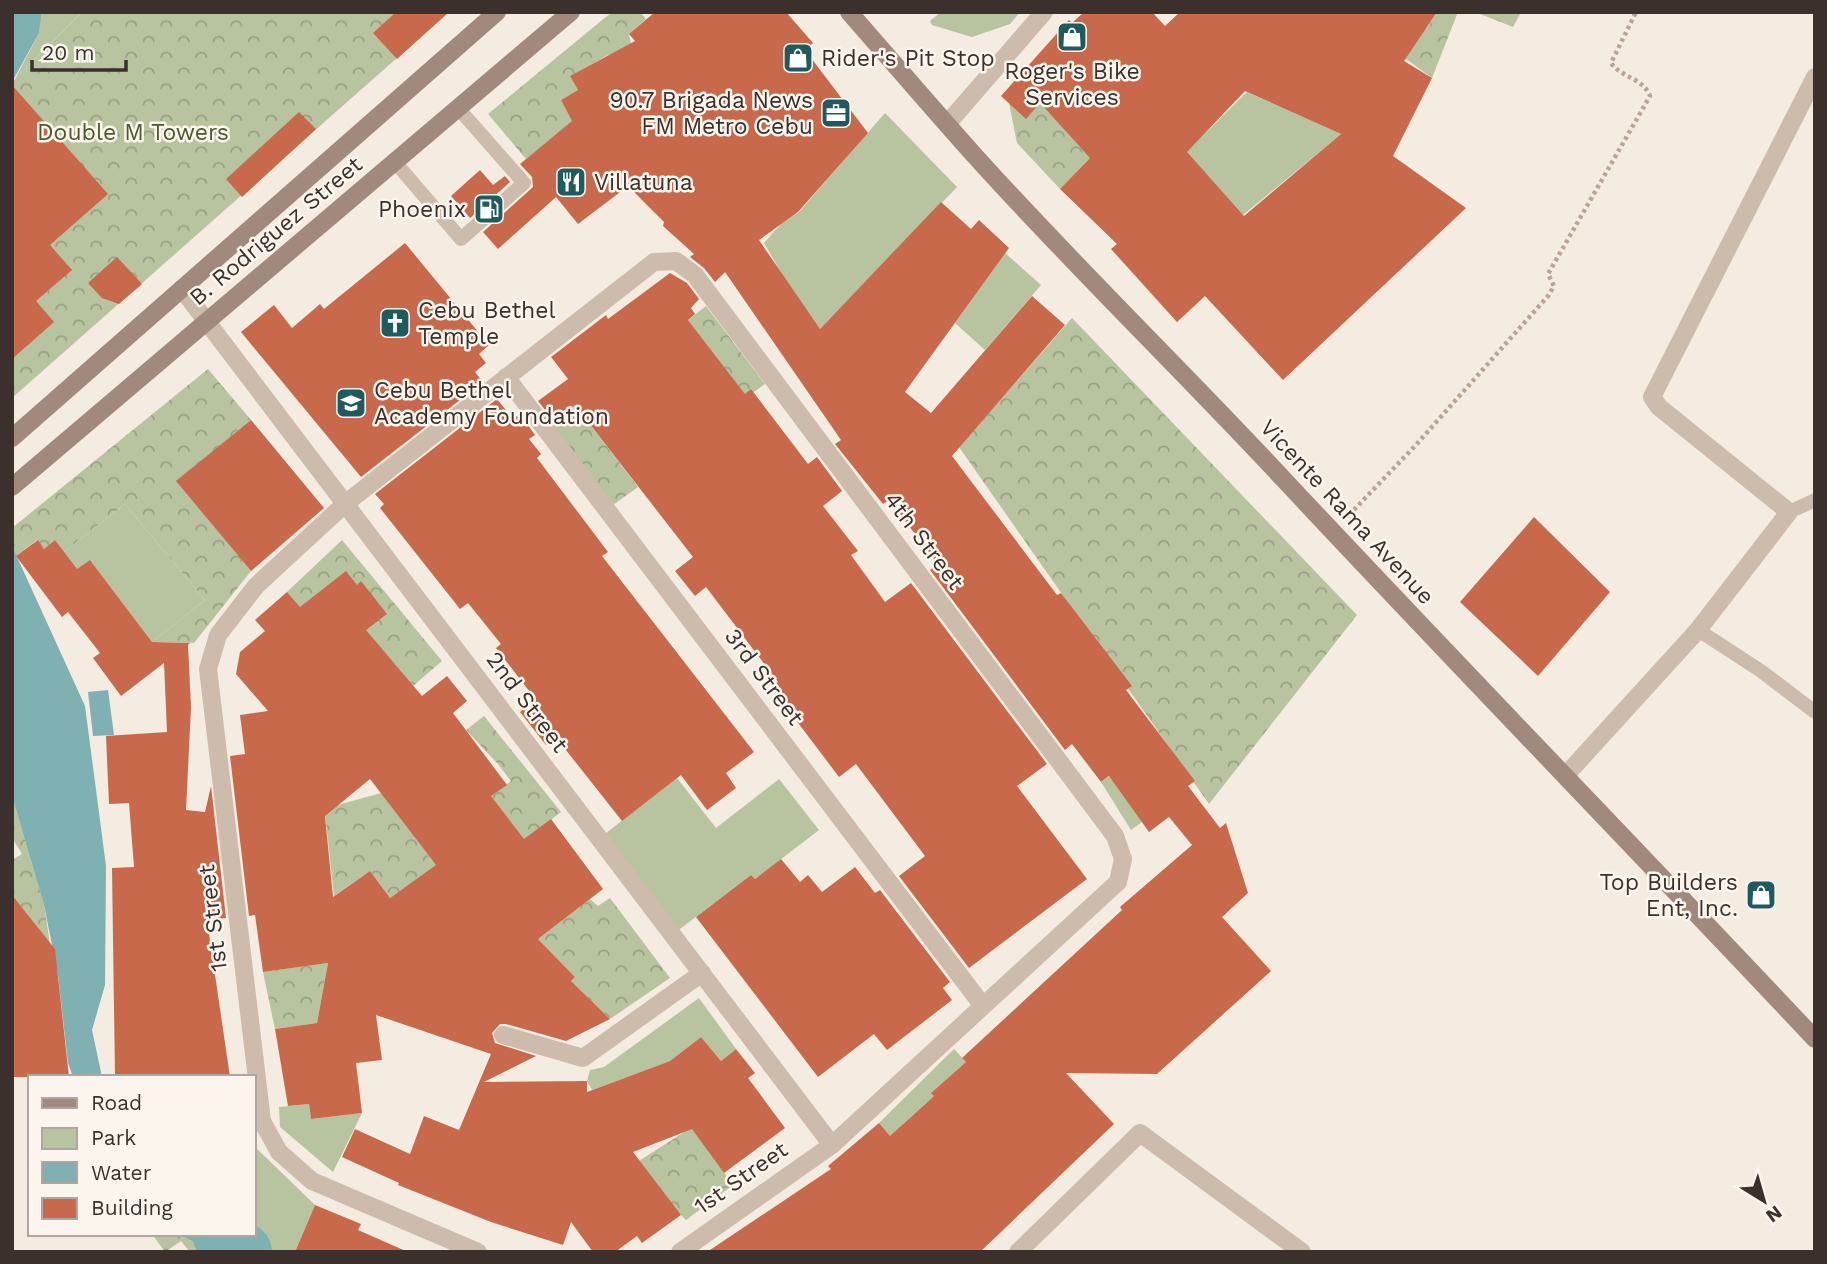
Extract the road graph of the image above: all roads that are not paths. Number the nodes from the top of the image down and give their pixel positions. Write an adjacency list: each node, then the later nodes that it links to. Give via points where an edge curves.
1 (497, 12): 9 (main road, B. Rodriguez Street)
2 (571, 12): 6 (main road, B. Rodriguez Street)
3 (849, 12): 7 (main road, Vicente Rama Avenue)
4 (1044, 12): 7 (street)
5 (1815, 77): 16 (street, via 1652,397)
6 (458, 108): 8 (main road, B. Rodriguez Street); 8 (lane, via 524,183 461,239)
7 (948, 123): 19 (main road, Vicente Rama Avenue, via 1081,270)
8 (395, 162): 10 (main road, B. Rodriguez Street)
9 (182, 289): 10 (street, 2nd Street); 12 (main road, B. Rodriguez Street)
10 (207, 322): 13 (main road, B. Rodriguez Street); 15 (street, 2nd Street)
11 (506, 377): 15 (street, 4th Street); 21 (street, 3rd Street); 21 (street, 4th Street, via 653,262 676,261 695,275 1115,836 1123,859 1118,882)
12 (13, 438)
13 (12, 487)
14 (1815, 500): 16 (lane)
15 (346, 503): 20 (street, 2nd Street); 26 (street, 1st Street, via 256,586 218,635 208,669 262,1121 279,1152 312,1181)
16 (1789, 512): 17 (street)
17 (1698, 630): 18 (lane); 19 (street)
18 (1815, 712)
19 (1565, 776): 23 (main road, Vicente Rama Avenue)
20 (702, 973): 22 (street, via 583,1058); 24 (street, 2nd Street)
21 (983, 1006): 24 (street, 4th Street)
22 (503, 1035)
23 (1815, 1039)
24 (832, 1145): 25 (street, 1st Street)
25 (685, 1250)
26 (478, 1252)
27 (1018, 1252): 28 (street, via 1140,1133)
28 (1302, 1252)

